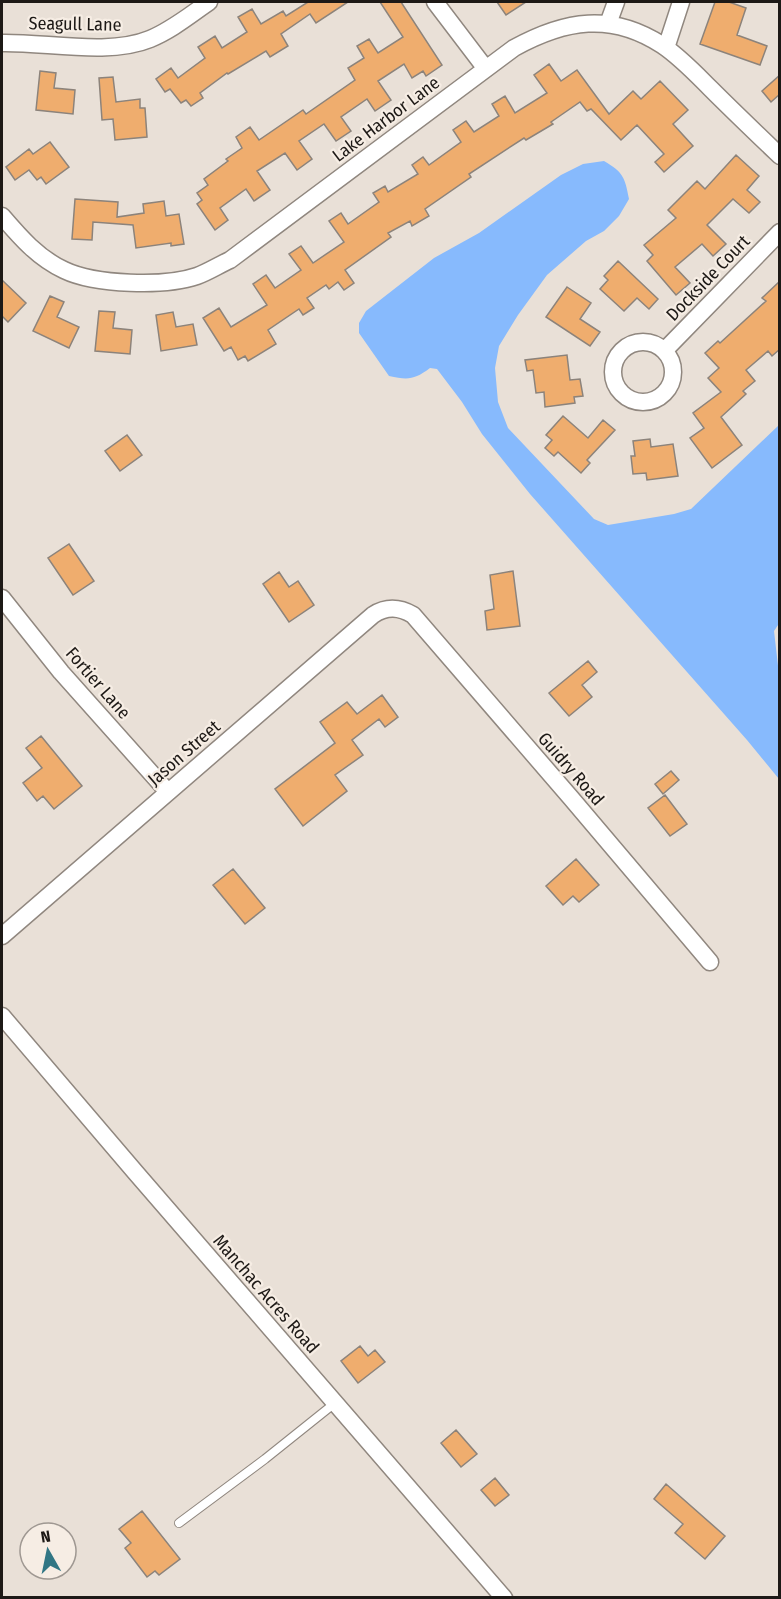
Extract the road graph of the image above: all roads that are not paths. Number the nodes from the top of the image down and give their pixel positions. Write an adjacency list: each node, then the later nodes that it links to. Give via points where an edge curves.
1 (209, 2): 6 (street, Seagull Lane, via 148,40 95,47)
2 (435, 2): 8 (street)
3 (616, 2): 5 (street)
4 (681, 2): 7 (street)
5 (608, 24): 7 (street, Lake Harbor Lane, via 641,34); 8 (street, Lake Harbor Lane, via 557,28 535,36)
6 (2, 43)
7 (666, 48): 9 (street, Lake Harbor Lane)
8 (486, 69): 10 (street, Lake Harbor Lane, via 230,260 197,276 137,283 65,271 23,241)
9 (780, 156)
10 (2, 216)
11 (780, 232): 12 (street, Dockside Court)
12 (665, 350)
13 (2, 598): 15 (street, Fortier Lane)
14 (396, 609): 15 (street, Jason Street, via 373,615); 17 (street, Guidry Road, via 413,615)
15 (168, 792): 16 (street, Jason Street)
16 (2, 936)
17 (710, 962)
18 (2, 1016): 19 (street, Manchac Acres Road)
19 (335, 1403): 20 (lane); 21 (street, Manchac Acres Road)
20 (179, 1523)
21 (504, 1598)

